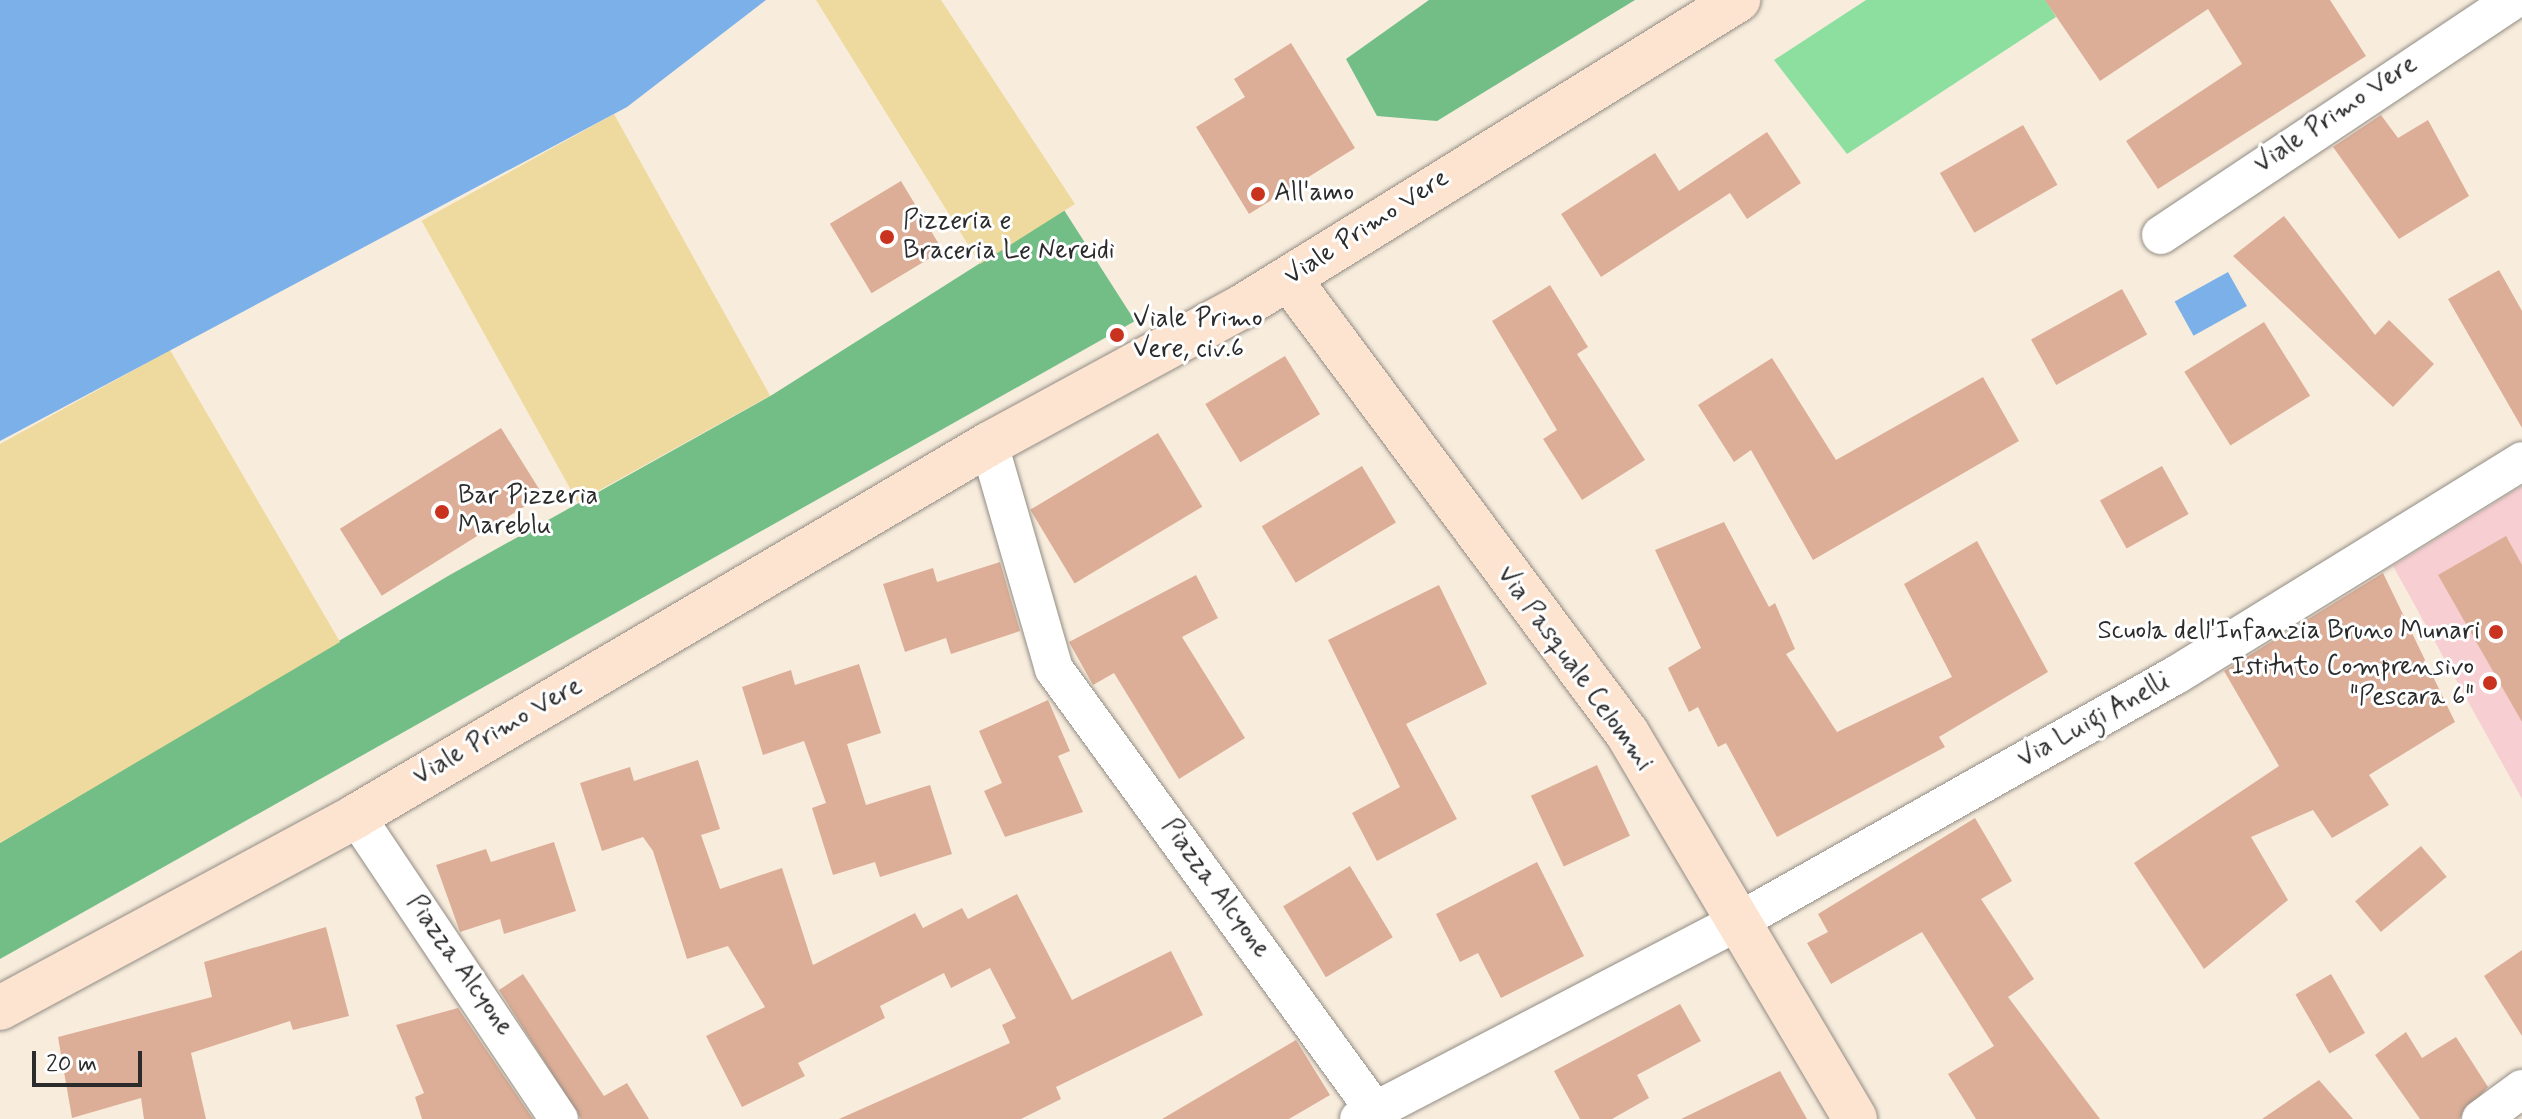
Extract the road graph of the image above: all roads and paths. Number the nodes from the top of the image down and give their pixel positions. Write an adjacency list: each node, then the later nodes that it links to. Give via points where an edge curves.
1 (1738, 0): 4 (street, Viale Primo Vere)
2 (2514, 0): 3 (street, Viale Primo Vere)
3 (2161, 235)
4 (1289, 279): 5 (street, Viale Primo Vere); 8 (street, Via Pasquale Celommi, via 1627,733)
5 (989, 444): 7 (street, Viale Primo Vere); 11 (street, Piazza Alcyone, via 1054,669)
6 (2522, 461): 8 (street, Via Luigi Anelli, via 2176,675)
7 (356, 816): 9 (street, Viale Primo Vere); 12 (street, Piazza Alcyone)
8 (1741, 920): 11 (street, Piazza Alcyone); 13 (street, Via Pasquale Celommi)
9 (0, 1008)
10 (2522, 1089): 14 (street)
11 (1372, 1116)
12 (559, 1119)
13 (1855, 1119)
14 (2481, 1119)

